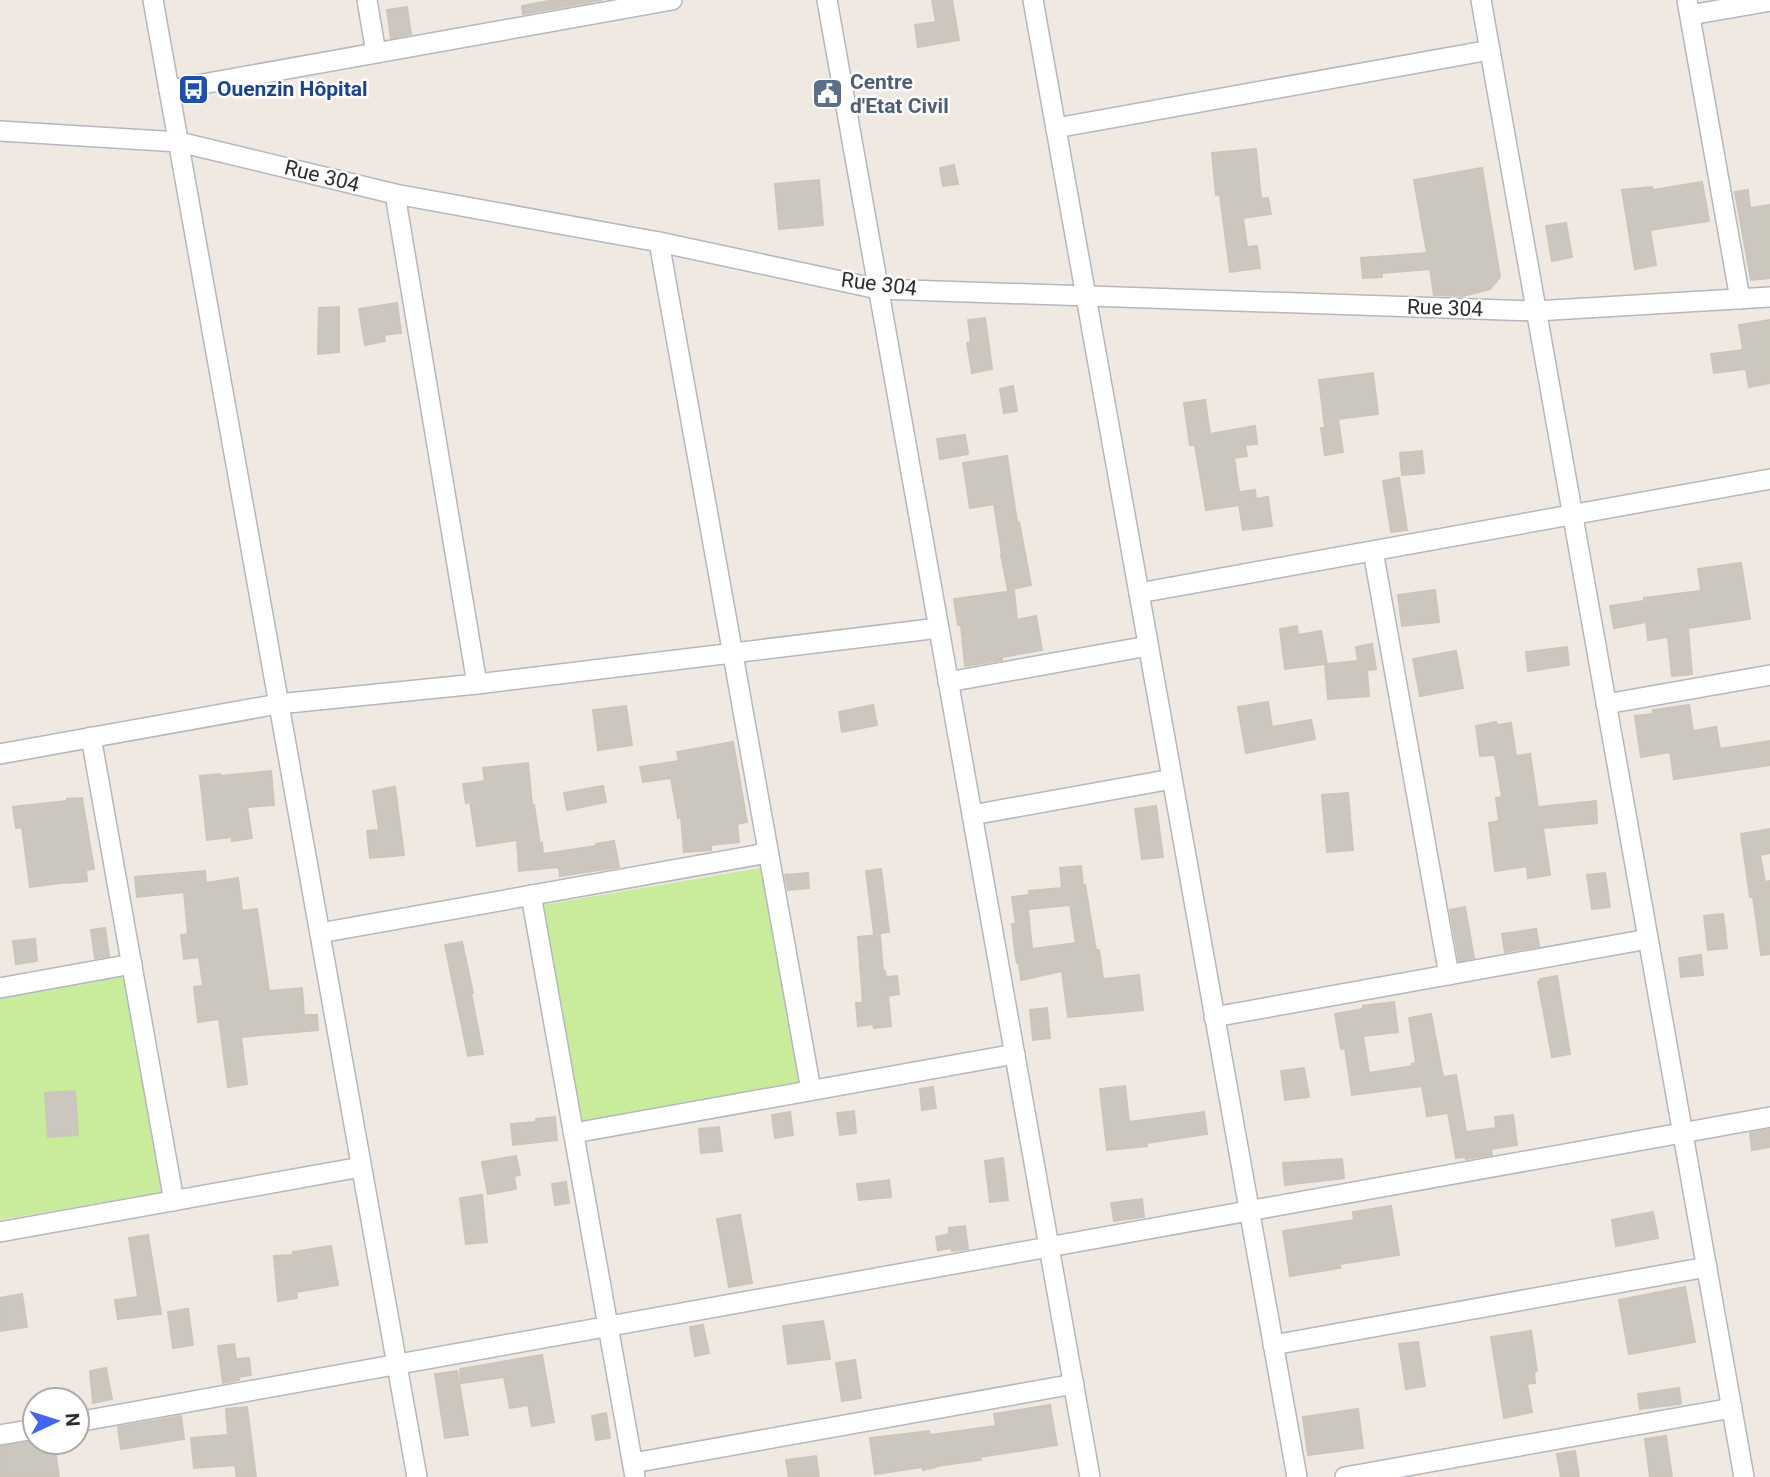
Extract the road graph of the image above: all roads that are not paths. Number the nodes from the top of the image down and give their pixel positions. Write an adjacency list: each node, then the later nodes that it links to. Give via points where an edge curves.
1 (153, 0): 11 (street)
2 (367, 0): 10 (street)
3 (672, 0): 10 (street)
4 (827, 0): 17 (street)
5 (1033, 0): 12 (street)
6 (1480, 0): 9 (street)
7 (1770, 1): 8 (street)
8 (1688, 8): 20 (street)
9 (1490, 50): 12 (street); 21 (street)
10 (376, 52): 11 (street)
11 (169, 90): 14 (street)
12 (1056, 128): 18 (street)
13 (1, 131): 14 (street, Rue 304)
14 (179, 142): 15 (street, Rue 304); 32 (street)
15 (395, 194): 16 (street, Rue 304); 31 (street)
16 (659, 242): 17 (street, Rue 304); 28 (street)
17 (878, 289): 18 (street, Rue 304); 26 (street)
18 (1086, 295): 21 (street, Rue 304); 25 (street)
19 (1770, 297): 20 (street, Rue 304)
20 (1740, 299): 21 (street, Rue 304)
21 (1536, 311): 23 (street)
22 (1770, 479): 23 (street)
23 (1573, 515): 24 (street); 33 (street)
24 (1373, 551): 25 (street); 43 (street)
25 (1139, 593): 27 (street)
26 (939, 628): 28 (street); 30 (street)
27 (1148, 646): 30 (street); 36 (street)
28 (732, 653): 31 (street); 38 (street)
29 (1770, 675): 33 (street)
30 (948, 682): 37 (street)
31 (477, 684): 32 (street)
32 (278, 704): 34 (street); 40 (street)
33 (1606, 704): 41 (street)
34 (91, 737): 35 (street); 42 (street)
35 (0, 754)
36 (1172, 779): 37 (street); 45 (street)
37 (972, 815): 46 (street)
38 (768, 853): 39 (street); 47 (street)
39 (531, 895): 40 (street); 50 (street)
40 (320, 933): 51 (street)
41 (1648, 939): 43 (street); 49 (street)
42 (132, 964): 44 (street); 52 (street)
43 (1449, 975): 45 (street)
44 (0, 988)
45 (1214, 1017): 53 (street)
46 (1015, 1054): 47 (street); 55 (street)
47 (811, 1090): 50 (street)
48 (1770, 1117): 49 (street)
49 (1683, 1132): 53 (street); 56 (street)
50 (574, 1133): 57 (street)
51 (361, 1167): 52 (street); 59 (street)
52 (174, 1201): 54 (street)
53 (1249, 1211): 55 (street); 58 (street)
54 (0, 1232)
55 (1049, 1247): 57 (street); 60 (street)
56 (1707, 1267): 58 (street); 61 (street)
57 (608, 1326): 59 (street); 65 (street)
58 (1273, 1345): 68 (street)
59 (397, 1364): 62 (street); 66 (street)
60 (1074, 1384): 65 (street); 67 (street)
61 (1732, 1408): 69 (street); 70 (street)
62 (91, 1419)
63 (21, 1431): 64 (street)
64 (0, 1435)
65 (634, 1470)
66 (417, 1477)
67 (1090, 1477)
68 (1297, 1477)
69 (1345, 1477)
70 (1744, 1477)

